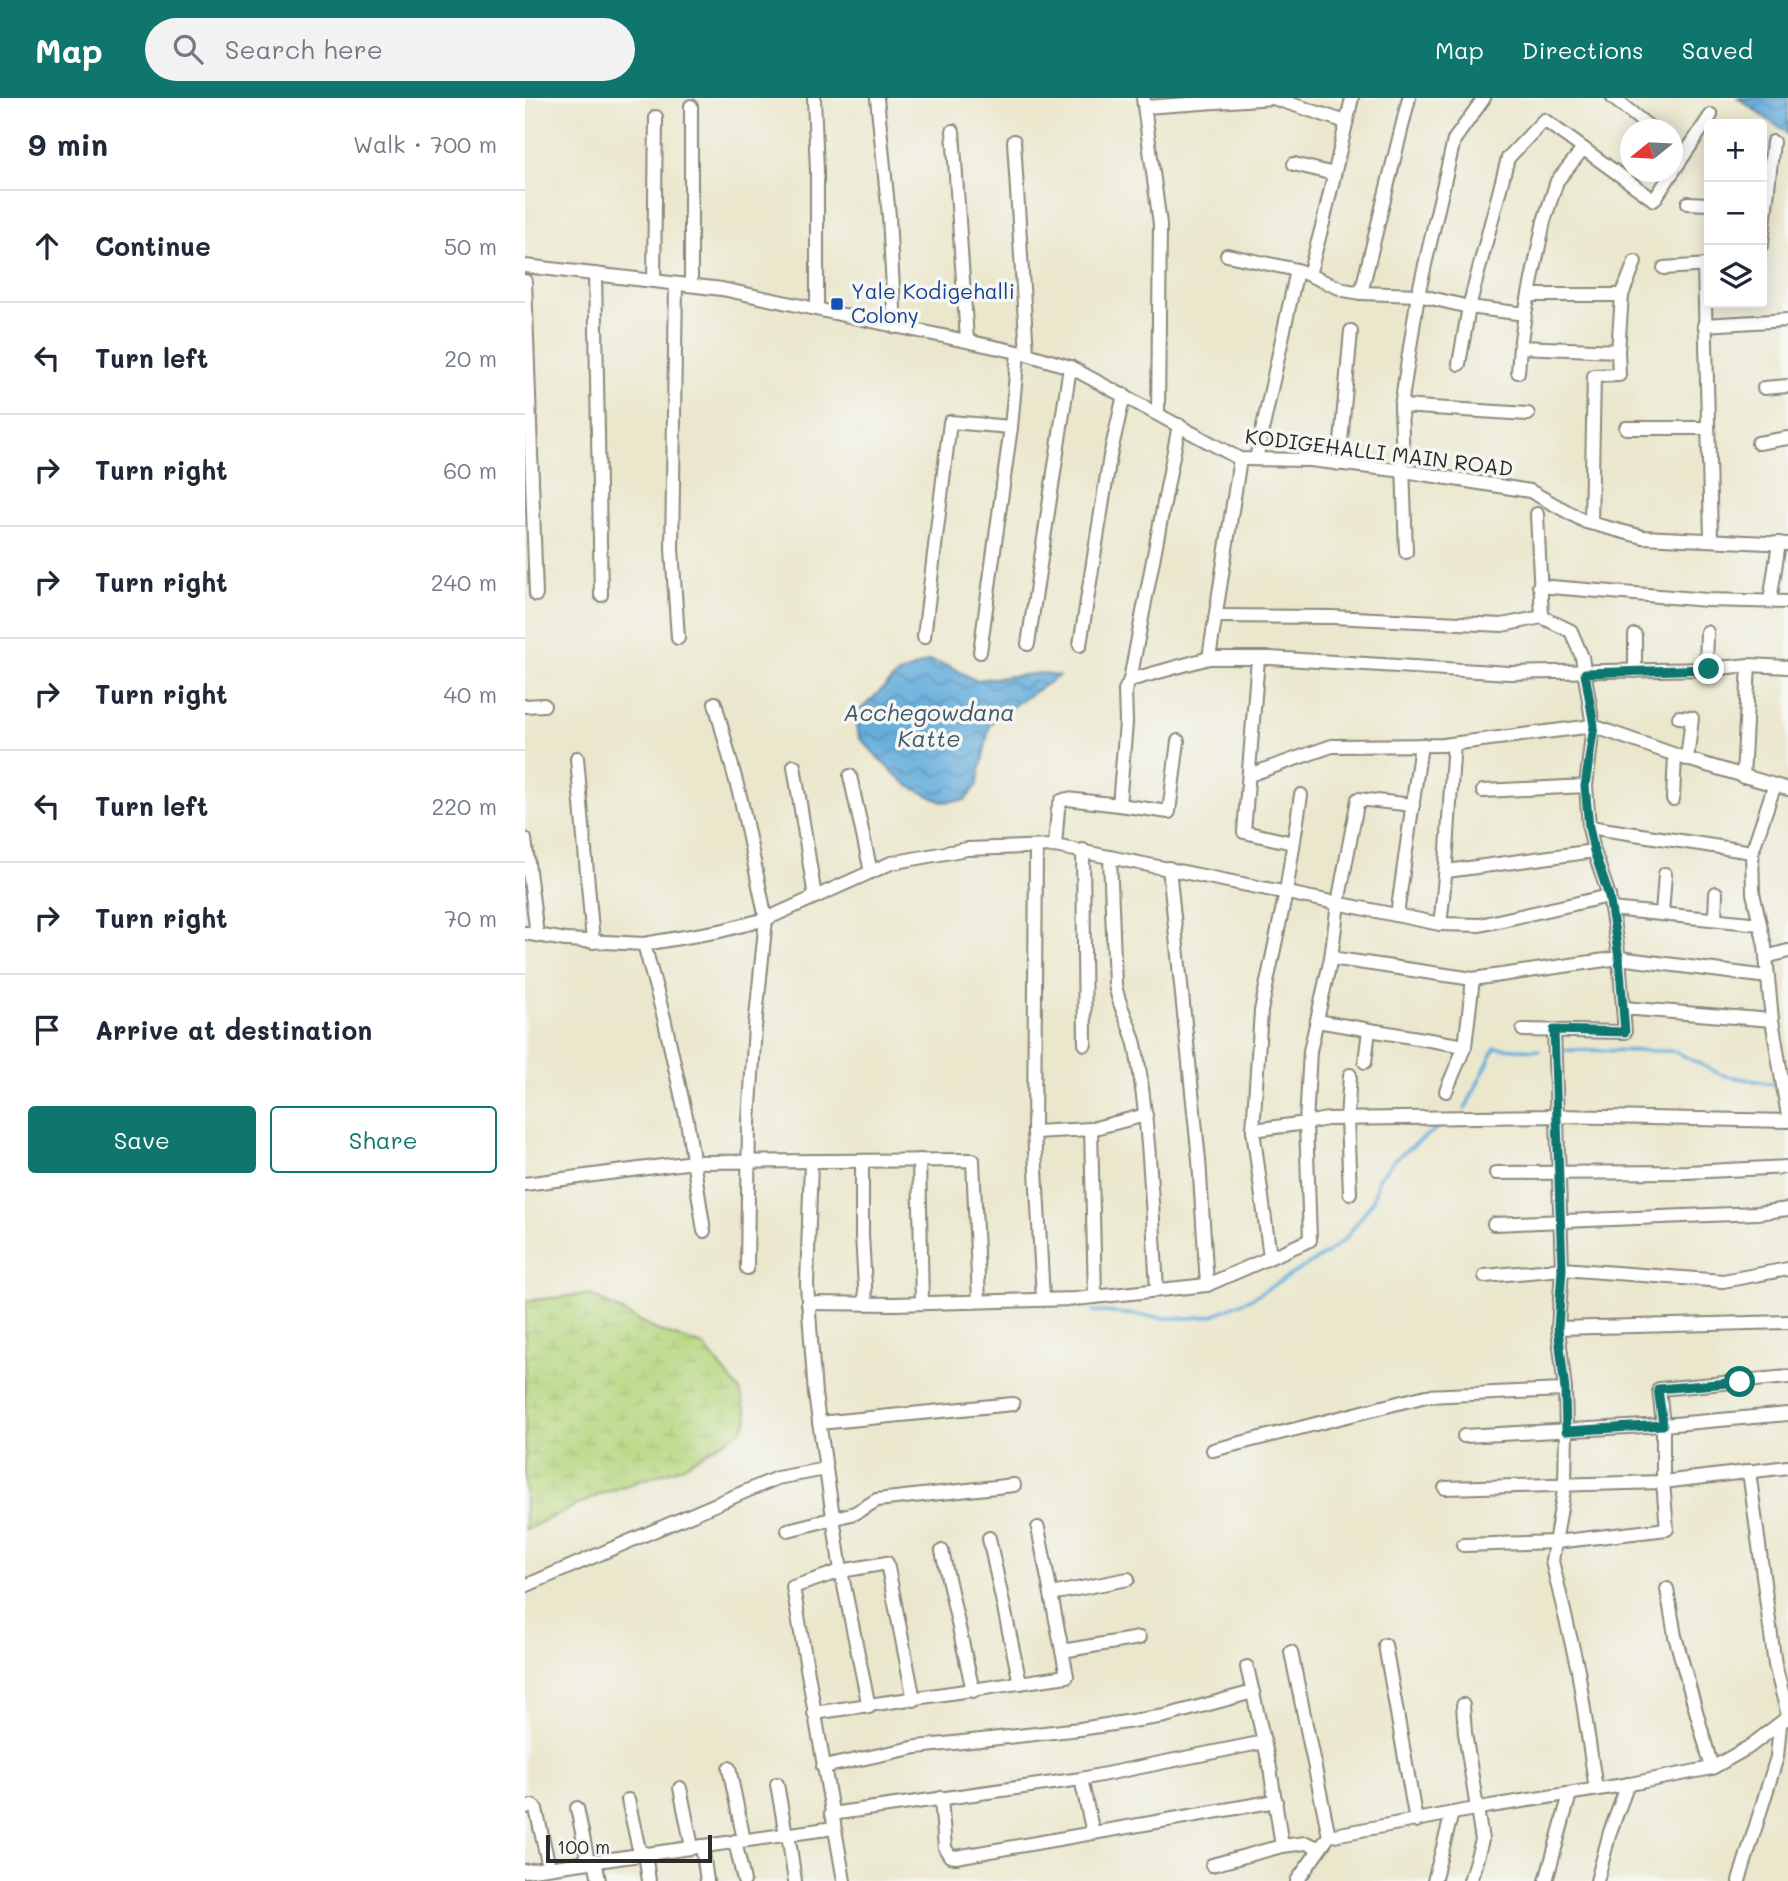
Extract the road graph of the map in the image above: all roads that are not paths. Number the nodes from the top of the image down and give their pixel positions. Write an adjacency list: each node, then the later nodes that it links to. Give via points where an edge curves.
1 (814, 98): 41 (street)
2 (877, 98): 45 (street)
3 (1352, 98): 13 (street)
4 (1409, 98): 35 (street)
5 (1484, 98): 36 (street, via 1454,141)
6 (1613, 98): 12 (street)
7 (1144, 103): 8 (street, via 1273,98); 58 (street, via 1160,224)
8 (1302, 103): 13 (street)
9 (691, 106): 34 (street)
10 (1711, 115): 18 (street)
11 (656, 117): 32 (street)
12 (1639, 119)
13 (1346, 122): 21 (street)
14 (953, 131): 47 (street)
15 (1014, 141): 50 (street)
16 (1773, 142): 19 (street)
17 (1583, 149): 18 (street, via 1654,200); 37 (street, via 1557,181); 39 (street, via 1544,120 1507,158)
18 (1684, 154)
19 (1767, 157)
20 (1294, 164): 21 (street)
21 (1334, 174): 29 (street)
22 (1688, 203): 23 (street)
23 (1704, 204)
24 (1227, 255): 29 (street)
25 (1635, 262): 38 (street)
26 (1704, 265): 28 (street)
27 (525, 266): 30 (street, KODIGEHALLI MAIN ROAD)
28 (1664, 268)
29 (1303, 272): 35 (street); 67 (street)
30 (595, 274): 32 (street, KODIGEHALLI MAIN ROAD); 77 (street)
31 (525, 281): 76 (street)
32 (654, 281): 33 (street, KODIGEHALLI MAIN ROAD)
33 (676, 284): 34 (street, KODIGEHALLI MAIN ROAD); 84 (street, via 673,549)
34 (691, 284): 41 (street, KODIGEHALLI MAIN ROAD)
35 (1361, 293): 36 (street)
36 (1417, 295): 39 (street); 57 (street)
37 (1529, 295): 38 (street); 42 (street)
38 (1622, 295): 49 (street)
39 (1469, 307): 42 (street); 51 (street)
40 (1706, 308): 44 (street)
41 (817, 309): 45 (street, KODIGEHALLI MAIN ROAD)
42 (1525, 314): 48 (street)
43 (1788, 320): 44 (street)
44 (1705, 325): 63 (street)
45 (895, 327): 47 (street, KODIGEHALLI MAIN ROAD)
46 (1351, 331): 68 (street)
47 (967, 340): 50 (street, KODIGEHALLI MAIN ROAD)
48 (1520, 347): 49 (street); 53 (street)
49 (1618, 351): 71 (street, via 1619,375 1594,376)
50 (1022, 354): 52 (street, KODIGEHALLI MAIN ROAD); 61 (street)
51 (1459, 364)
52 (1070, 367): 56 (street, KODIGEHALLI MAIN ROAD); 86 (street)
53 (1518, 372)
54 (1788, 386): 55 (street)
55 (1764, 388)
56 (1124, 395): 58 (street, KODIGEHALLI MAIN ROAD); 87 (street)
57 (1401, 406): 59 (street); 69 (street)
58 (1158, 413): 60 (street, KODIGEHALLI MAIN ROAD)
59 (1528, 414)
60 (1179, 425): 66 (street, KODIGEHALLI MAIN ROAD); 96 (street)
61 (1011, 427): 85 (street, via 950,422); 88 (street)
62 (1626, 428): 63 (street)
63 (1707, 428): 72 (street)
64 (1788, 438): 65 (street)
65 (1758, 443)
66 (1240, 459): 67 (street, KODIGEHALLI MAIN ROAD); 80 (street)
67 (1256, 459): 68 (street, KODIGEHALLI MAIN ROAD)
68 (1339, 464): 69 (street, KODIGEHALLI MAIN ROAD)
69 (1404, 471): 71 (street, KODIGEHALLI MAIN ROAD, via 1530,491); 74 (street)
70 (1537, 514): 75 (street)
71 (1591, 523): 72 (street, KODIGEHALLI MAIN ROAD, via 1643,537)
72 (1711, 538): 73 (street, KODIGEHALLI MAIN ROAD)
73 (1784, 543): 78 (street)
74 (1406, 552)
75 (1539, 586): 78 (street); 81 (street)
76 (537, 595)
77 (601, 595)
78 (1770, 601): 79 (street)
79 (1788, 602)
80 (1216, 616): 81 (street, via 1501,625); 89 (street)
81 (1542, 617): 95 (street, via 1571,631)
82 (1707, 632): 93 (street)
83 (1635, 635): 94 (street)
84 (678, 638)
85 (924, 638)
86 (1028, 644)
87 (1080, 645)
88 (980, 652)
89 (1209, 659): 90 (street); 96 (street)
90 (1258, 659): 95 (street); 108 (street)
91 (1749, 665): 92 (street); 93 (street); 110 (street)
92 (1788, 667)
93 (1706, 669): 94 (street)
94 (1635, 671): 95 (street)
95 (1585, 673): 101 (street)
96 (1130, 680): 117 (street, via 1125,690)
97 (715, 703): 139 (street)
98 (544, 705): 99 (street)
99 (525, 706)
100 (1679, 717): 105 (street, via 1692,718)
101 (1594, 726): 103 (street); 105 (street); 111 (street)
102 (1178, 741): 117 (street, via 1169,812)
103 (1454, 744): 104 (street); 129 (street)
104 (1421, 746): 108 (street, via 1332,746); 118 (street)
105 (1681, 757): 110 (street); 116 (street)
106 (577, 758): 144 (street)
107 (794, 766): 134 (street)
108 (1248, 775): 121 (street, via 1244,832)
109 (850, 776): 130 (street)
110 (1744, 777): 112 (street)
111 (1585, 786): 114 (street); 119 (street)
112 (1774, 786): 113 (street); 126 (street)
113 (1788, 789)
114 (1483, 791)
115 (1301, 795): 121 (street)
116 (1673, 799)
117 (1119, 804): 123 (street, via 1061,801)
118 (1413, 805): 136 (street, via 1358,799); 138 (street)
119 (1589, 827): 125 (street); 126 (street)
120 (525, 839): 143 (street)
121 (1293, 843): 132 (street)
122 (1036, 846): 123 (street); 130 (street, via 967,849 891,863); 170 (street)
123 (1055, 846): 124 (street)
124 (1083, 850): 127 (street); 158 (street)
125 (1594, 851): 129 (street); 135 (street)
126 (1752, 852): 142 (street, via 1753,893)
127 (1110, 857): 128 (street); 163 (street, via 1117,1001 1136,1045)
128 (1168, 868): 132 (street); 190 (street, via 1199,1160)
129 (1447, 871): 141 (street)
130 (871, 872): 134 (street)
131 (1665, 874): 137 (street)
132 (1286, 892): 136 (street); 169 (street, via 1261,1011)
133 (1716, 893): 140 (street)
134 (815, 897): 139 (street)
135 (1610, 902): 137 (street); 141 (street, via 1480,925); 149 (street)
136 (1338, 903): 138 (street); 148 (street)
137 (1662, 914): 140 (street)
138 (1397, 915): 141 (street)
139 (766, 919): 145 (street); 172 (street)
140 (1715, 919): 142 (street)
141 (1440, 924)
142 (1760, 924): 147 (street)
143 (531, 934): 144 (street)
144 (593, 942): 145 (street)
145 (644, 944): 175 (street)
146 (1788, 951): 147 (street)
147 (1766, 957): 150 (street)
148 (1331, 958): 151 (street); 154 (street)
149 (1619, 958): 150 (street); 151 (street); 152 (street)
150 (1768, 977): 153 (street)
151 (1473, 979): 159 (street)
152 (1623, 1008): 153 (street); 157 (street, via 1625,1032)
153 (1772, 1020): 165 (street)
154 (1317, 1021): 155 (street); 167 (street, via 1310,1051)
155 (1370, 1030): 159 (street); 160 (street)
156 (1523, 1030): 157 (street)
157 (1554, 1030): 164 (street)
158 (1084, 1044)
159 (1465, 1046): 162 (street)
160 (1365, 1062)
161 (1350, 1074): 166 (street)
162 (1446, 1091)
163 (1146, 1115): 168 (street); 191 (street)
164 (1558, 1116): 165 (street); 166 (street); 178 (street)
165 (1788, 1118)
166 (1347, 1119): 167 (street); 180 (street)
167 (1306, 1122): 169 (street); 185 (street, via 1310,1240)
168 (1091, 1129): 170 (street); 192 (street)
169 (1253, 1130): 185 (street)
170 (1034, 1132): 193 (street)
171 (919, 1160): 174 (street); 194 (street, via 973,1160); 196 (street)
172 (748, 1161): 173 (street); 175 (street); 186 (street)
173 (811, 1161): 174 (street); 195 (street)
174 (863, 1161): 197 (street)
175 (693, 1163): 179 (street); 184 (street)
176 (1788, 1167): 178 (street)
177 (1496, 1173): 178 (street)
178 (1559, 1173): 182 (street)
179 (525, 1184)
180 (1350, 1193)
181 (1788, 1209): 182 (street)
182 (1559, 1221): 183 (street); 187 (street)
183 (1494, 1224)
184 (704, 1231)
185 (1270, 1257): 190 (street)
186 (747, 1268)
187 (1562, 1269): 188 (street, via 1723,1281); 189 (street); 199 (street)
188 (1788, 1269)
189 (1485, 1276)
190 (1207, 1285): 191 (street)
191 (1157, 1289): 192 (street)
192 (1094, 1297): 193 (street)
193 (1043, 1299): 194 (street)
194 (979, 1301): 196 (street)
195 (808, 1303): 197 (street); 204 (street)
196 (922, 1303): 197 (street)
197 (866, 1304)
198 (1788, 1322): 199 (street)
199 (1558, 1328): 201 (street)
200 (1788, 1377): 205 (street, via 1658,1389)
201 (1565, 1390): 206 (street); 208 (street, via 1426,1396)
202 (1013, 1404): 204 (street)
203 (1788, 1414): 205 (street)
204 (819, 1423): 210 (street)
205 (1663, 1425): 206 (street); 212 (street)
206 (1566, 1431): 207 (street); 213 (street)
207 (1464, 1436)
208 (1213, 1450)
209 (1788, 1467): 211 (street)
210 (826, 1469): 216 (street); 225 (street, via 777,1478)
211 (1749, 1471): 212 (street); 233 (street)
212 (1663, 1482): 213 (street); 220 (street, via 1667,1529)
213 (1565, 1484): 215 (street); 220 (street)
214 (1014, 1485): 216 (street, via 877,1500)
215 (1445, 1488)
216 (834, 1519): 218 (street); 223 (street)
217 (1038, 1528): 227 (street)
218 (788, 1530)
219 (989, 1538): 235 (street)
220 (1556, 1542): 221 (street); 251 (street, via 1552,1560 1578,1670)
221 (1463, 1545)
222 (942, 1551): 236 (street)
223 (841, 1571): 238 (street, via 887,1563); 240 (street); 241 (street, via 793,1587)
224 (1128, 1579): 227 (street)
225 (525, 1586)
226 (1667, 1589): 246 (street, via 1675,1636)
227 (1051, 1594): 231 (street)
228 (1139, 1638): 231 (street)
229 (1385, 1645): 261 (street)
230 (1788, 1648): 233 (street)
231 (1062, 1651): 235 (street, via 1067,1676)
232 (1291, 1652): 265 (street)
233 (1775, 1652): 242 (street)
234 (1247, 1667): 237 (street)
235 (1020, 1683): 236 (street)
236 (973, 1690): 238 (street)
237 (1253, 1692): 243 (street); 244 (street, via 1165,1716 917,1747)
238 (914, 1700): 240 (street)
239 (1463, 1705): 258 (street)
240 (869, 1707): 241 (street)
241 (814, 1713): 244 (street)
242 (1785, 1719): 246 (street); 286 (street)
243 (1264, 1742): 247 (street); 255 (street)
244 (823, 1767): 259 (street)
245 (729, 1768): 266 (street)
246 (1712, 1768): 249 (street)
247 (1081, 1779): 253 (street); 263 (street)
248 (777, 1784): 264 (street)
249 (1628, 1784): 251 (street); 285 (street)
250 (680, 1788): 268 (street)
251 (1596, 1789): 252 (street)
252 (1570, 1794): 258 (street); 284 (street)
253 (941, 1798): 259 (street); 263 (street, via 950,1856)
254 (628, 1800): 270 (street)
255 (1276, 1801): 263 (street); 267 (street)
256 (525, 1807): 273 (street, via 536,1809)
257 (577, 1808): 271 (street)
258 (1478, 1808): 260 (street); 283 (street, via 1482,1840)
259 (831, 1814): 262 (street)
260 (1452, 1814): 261 (street); 282 (street)
261 (1416, 1821): 265 (street)
262 (834, 1828): 264 (street); 280 (street)
263 (1093, 1833)
264 (787, 1835): 266 (street); 279 (street)
265 (1329, 1836): 269 (street)
266 (739, 1841): 268 (street); 278 (street)
267 (1282, 1846): 269 (street, via 1306,1843); 272 (street)
268 (697, 1847): 270 (street); 277 (street)
269 (1319, 1848): 281 (street)
270 (643, 1854): 271 (street); 276 (street)
271 (591, 1860): 273 (street); 275 (street)
272 (1212, 1865)
273 (549, 1867): 274 (street)
274 (525, 1871)
275 (599, 1881)
276 (649, 1881)
277 (707, 1881)
278 (744, 1881)
279 (795, 1881)
280 (843, 1881)
281 (1297, 1881)
282 (1433, 1881)
283 (1470, 1881)
284 (1546, 1881)
285 (1597, 1881)
286 (1739, 1881)

